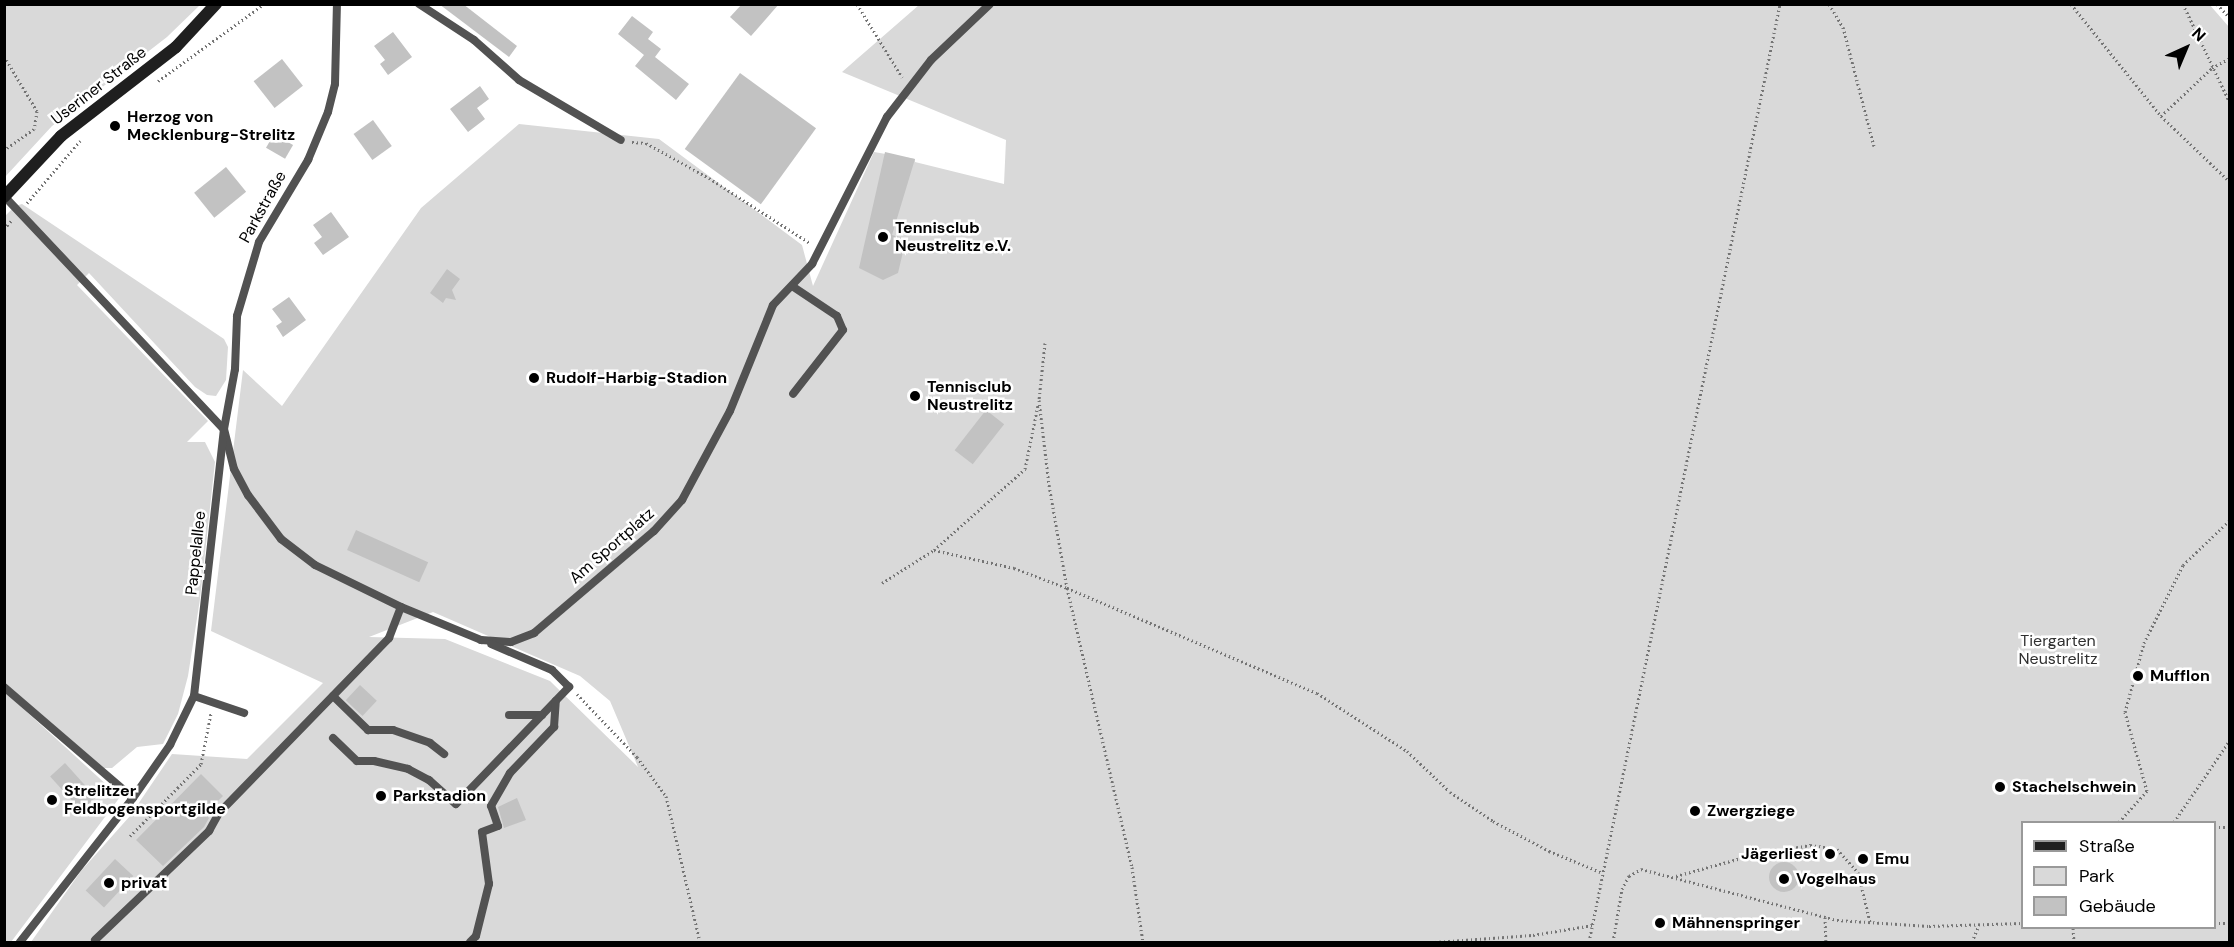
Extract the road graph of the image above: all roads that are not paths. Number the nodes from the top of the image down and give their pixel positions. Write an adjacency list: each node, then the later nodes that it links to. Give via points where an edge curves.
1 (216, 4): 6 (main road, Useriner Straße, via 176,47 61,136)
2 (338, 4): 9 (lane, Parkstraße, via 335,84 328,112 308,160 250,264 237,316 235,369)
3 (419, 4): 5 (lane, via 474,40 519,80)
4 (990, 4): 7 (lane, Am Sportplatz, via 908,86 887,117 821,250)
5 (621, 140)
6 (5, 197): 9 (lane)
7 (792, 286): 8 (lane, via 837,316 843,330); 11 (lane, Am Sportplatz, via 772,305 715,444 670,515 534,633 511,642)
8 (793, 394)
9 (224, 429): 10 (lane, Am Sportplatz, via 234,469 281,539 315,565); 13 (lane, Pappelallee)
10 (401, 607): 11 (lane, Am Sportplatz); 14 (lane, via 389,638)
11 (481, 640): 15 (lane, via 552,670 569,687)
12 (4, 687): 21 (lane)
13 (194, 696): 16 (lane); 21 (lane, Pappelallee, via 170,745)
14 (333, 696): 20 (lane, via 368,730 393,730 430,743); 22 (lane, via 219,813 209,831)
15 (556, 701): 18 (lane); 24 (lane, via 554,728 510,773 491,806 498,826 482,832 489,884 476,936)
16 (243, 713)
17 (509, 715): 18 (lane)
18 (542, 715): 19 (lane, via 456,804 429,780 408,769 357,761)
19 (333, 738)
20 (444, 754)
21 (133, 798): 23 (lane, Pappelallee)
22 (95, 940)
23 (20, 942)
24 (470, 942)

